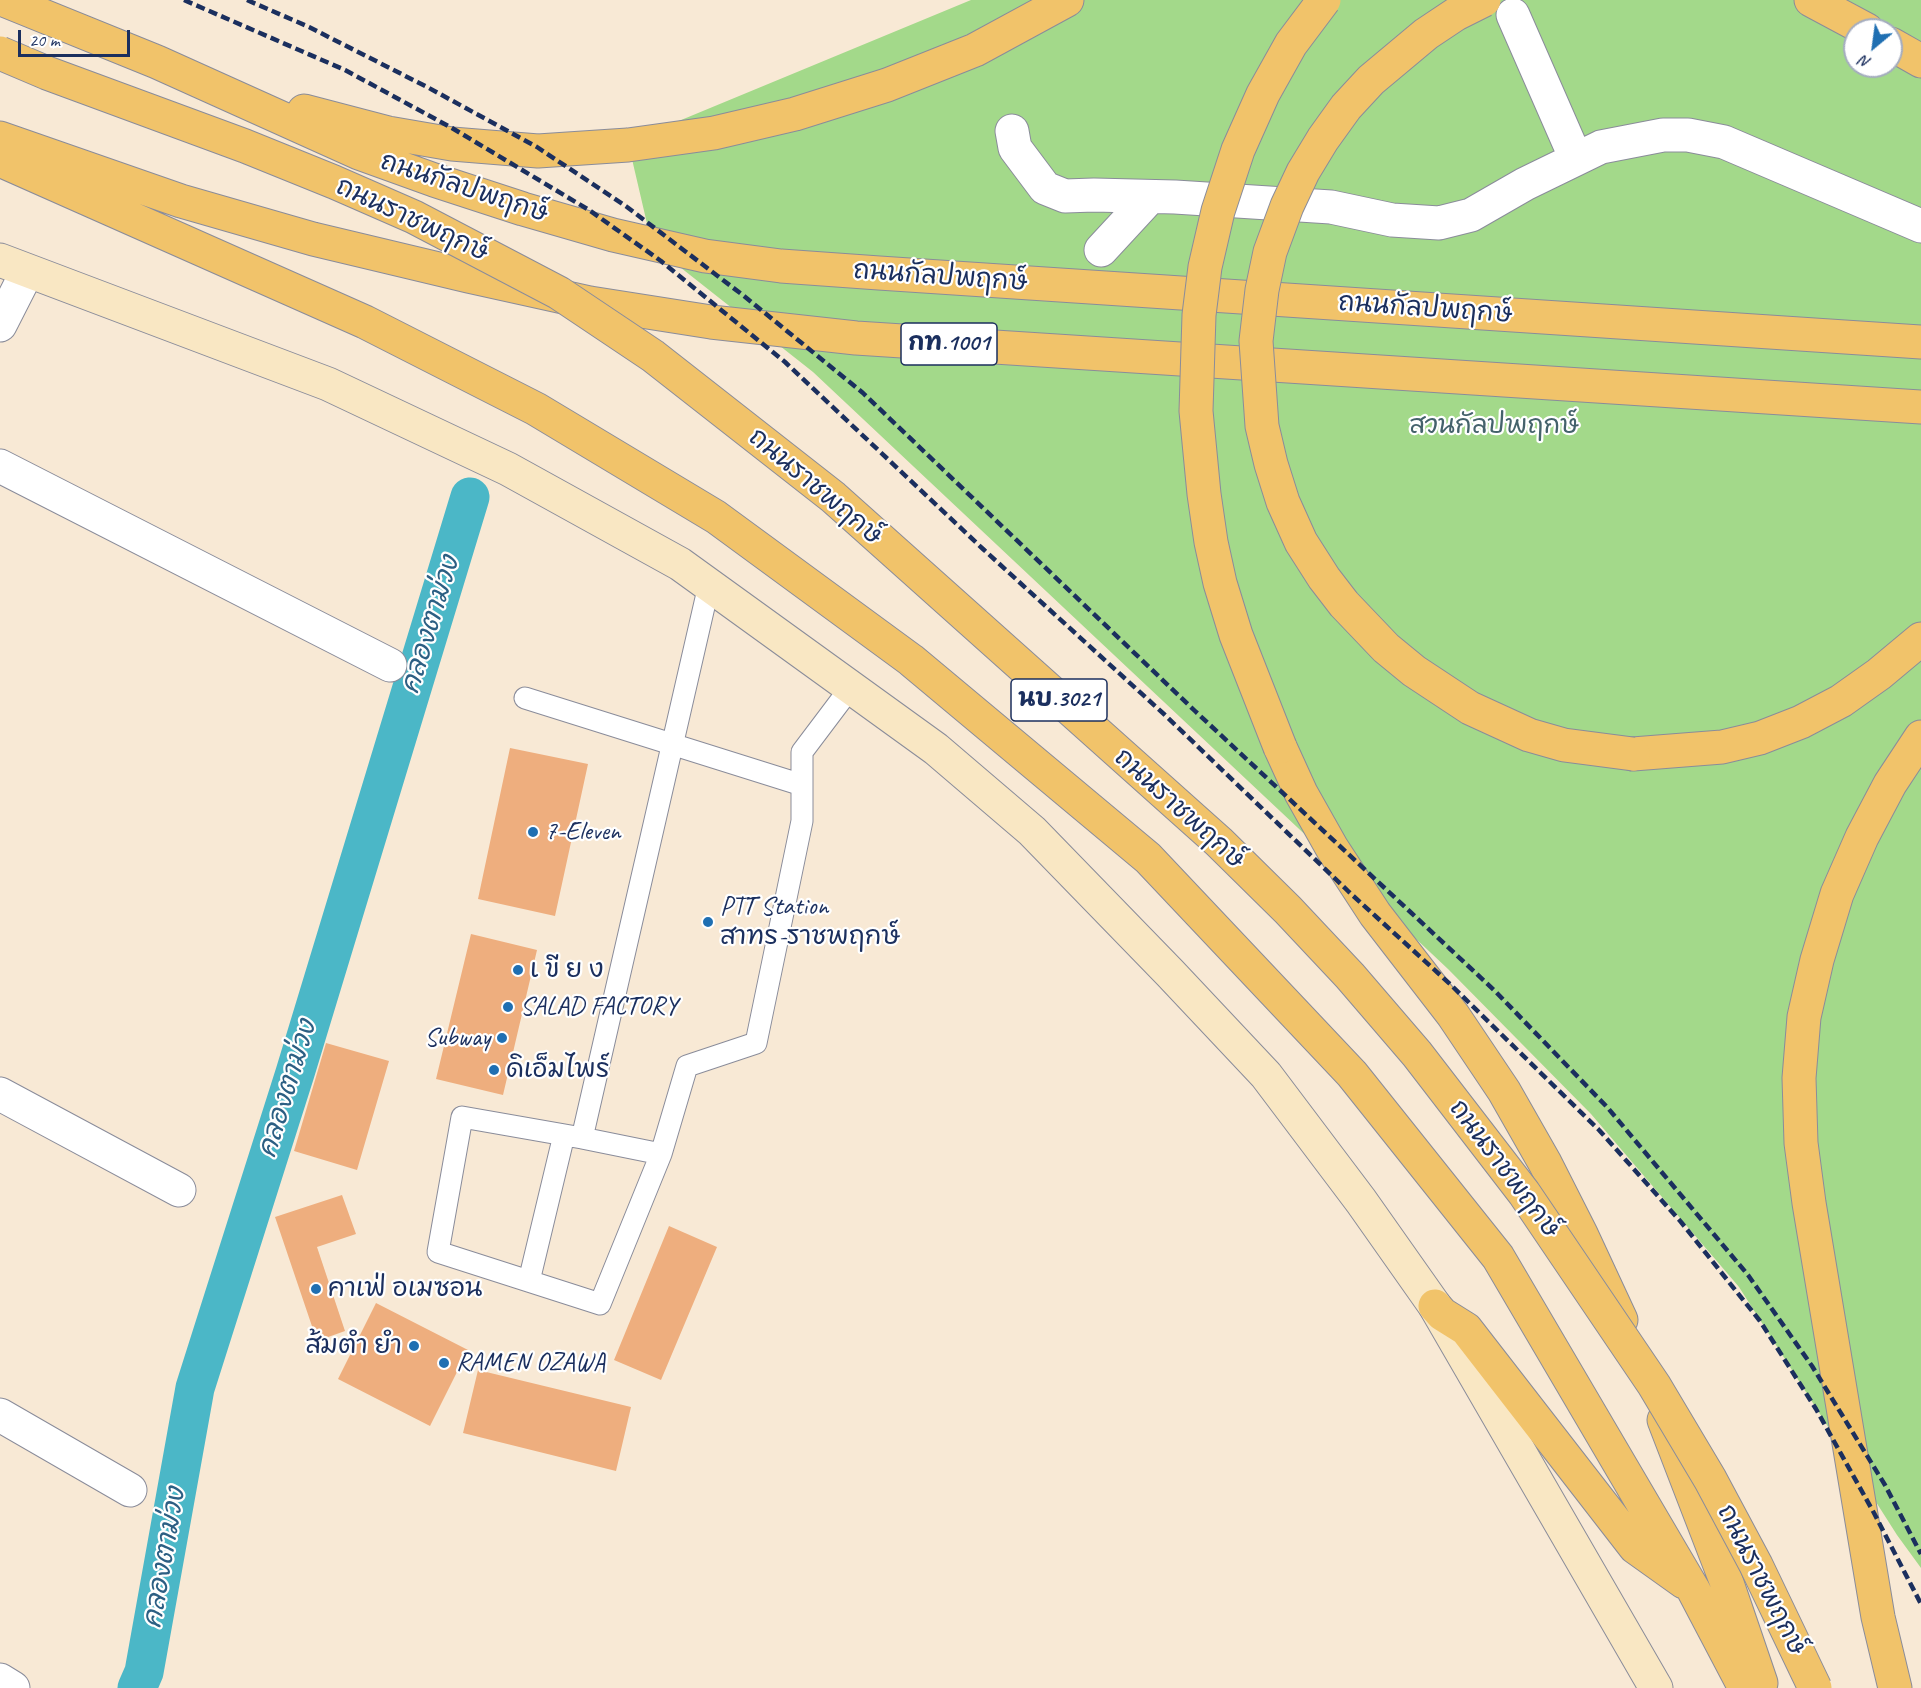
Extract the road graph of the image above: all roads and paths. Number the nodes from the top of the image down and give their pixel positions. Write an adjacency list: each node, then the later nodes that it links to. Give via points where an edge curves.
1 (4, 0): 10 (main road, ถนนกัลปพฤกษ์)
2 (1324, 0): 45 (main road, bridge, via 1291,44 1238,150 1205,267 1196,411 1204,494 1220,583 1236,635 1300,793 1376,914 1453,1015 1545,1162 1617,1311 1664,1421 1728,1586)
3 (1484, 0): 25 (main road, bridge, via 1426,34 1371,80 1346,107 1303,172 1274,243 1262,290 1256,341 1262,426 1283,502 1301,542 1324,578 1386,648 1470,708 1529,735 1564,745 1633,754 1722,747 1801,722 1879,674)
4 (1811, 0): 7 (main road)
5 (1062, 1): 10 (main road, via 975,50 887,85 795,114 714,133 628,146 538,151 452,144 388,133 314,114)
6 (1513, 15): 14 (street)
7 (1845, 18)
8 (1903, 51): 11 (main road)
9 (0, 53): 46 (main road, ถนนราชพฤกษ์ / นบ.3021, bridge, via 334,182 414,217 559,293 653,356 833,497 1218,842 1350,976 1417,1054 1524,1193 1654,1385 1710,1479)
10 (157, 62): 21 (main road, ถนนกัลปพฤกษ์, via 359,153 434,180 613,235 705,256 891,274)
11 (1921, 62)
12 (1012, 131): 16 (street, via 1015,148 1054,194)
13 (0, 138): 22 (main road, กท.1001, via 181,201 313,239 590,303 711,322 856,338)
14 (1576, 159): 16 (street, via 1471,215 1439,223 1392,220 1331,207); 17 (street, via 1601,147 1663,135 1688,135 1724,142)
15 (0, 160): 40 (main road, นบ.3021, via 365,322 536,409 706,511 911,660 1148,858 1353,1074 1498,1257)
16 (1150, 197): 18 (street)
17 (1921, 226)
18 (1101, 250)
19 (14, 266): 20 (street); 24 (main road, via 328,384 508,469 680,564)
20 (0, 325)
21 (1921, 342)
22 (1921, 407)
23 (0, 466): 26 (street)
24 (709, 585): 27 (main road); 30 (lane)
25 (1921, 639)
26 (390, 665)
27 (851, 687): 31 (lane, via 802,752); 37 (main road, via 936,749 1032,831 1170,973 1266,1075)
28 (525, 698): 30 (lane)
29 (1921, 737): 47 (main road, via 1890,784 1837,894 1804,1017 1799,1078 1801,1143 1809,1203 1878,1617)
30 (673, 745): 31 (lane); 33 (lane)
31 (802, 785): 34 (lane, via 802,821 756,1043 687,1066)
32 (0, 1095): 35 (street)
33 (573, 1136): 34 (lane); 36 (lane); 36 (lane, via 462,1117 438,1252)
34 (661, 1154): 36 (lane, via 600,1304)
35 (179, 1190)
36 (529, 1281)
37 (1435, 1306): 40 (main road, via 1466,1329 1635,1547); 43 (main road)
38 (0, 1415): 39 (street)
39 (130, 1490)
40 (1693, 1588): 44 (main road, นบ.3021)
41 (0, 1680): 42 (street)
42 (14, 1688)
43 (1656, 1688)
44 (1745, 1688)
45 (1762, 1688)
46 (1815, 1688)
47 (1895, 1688)

